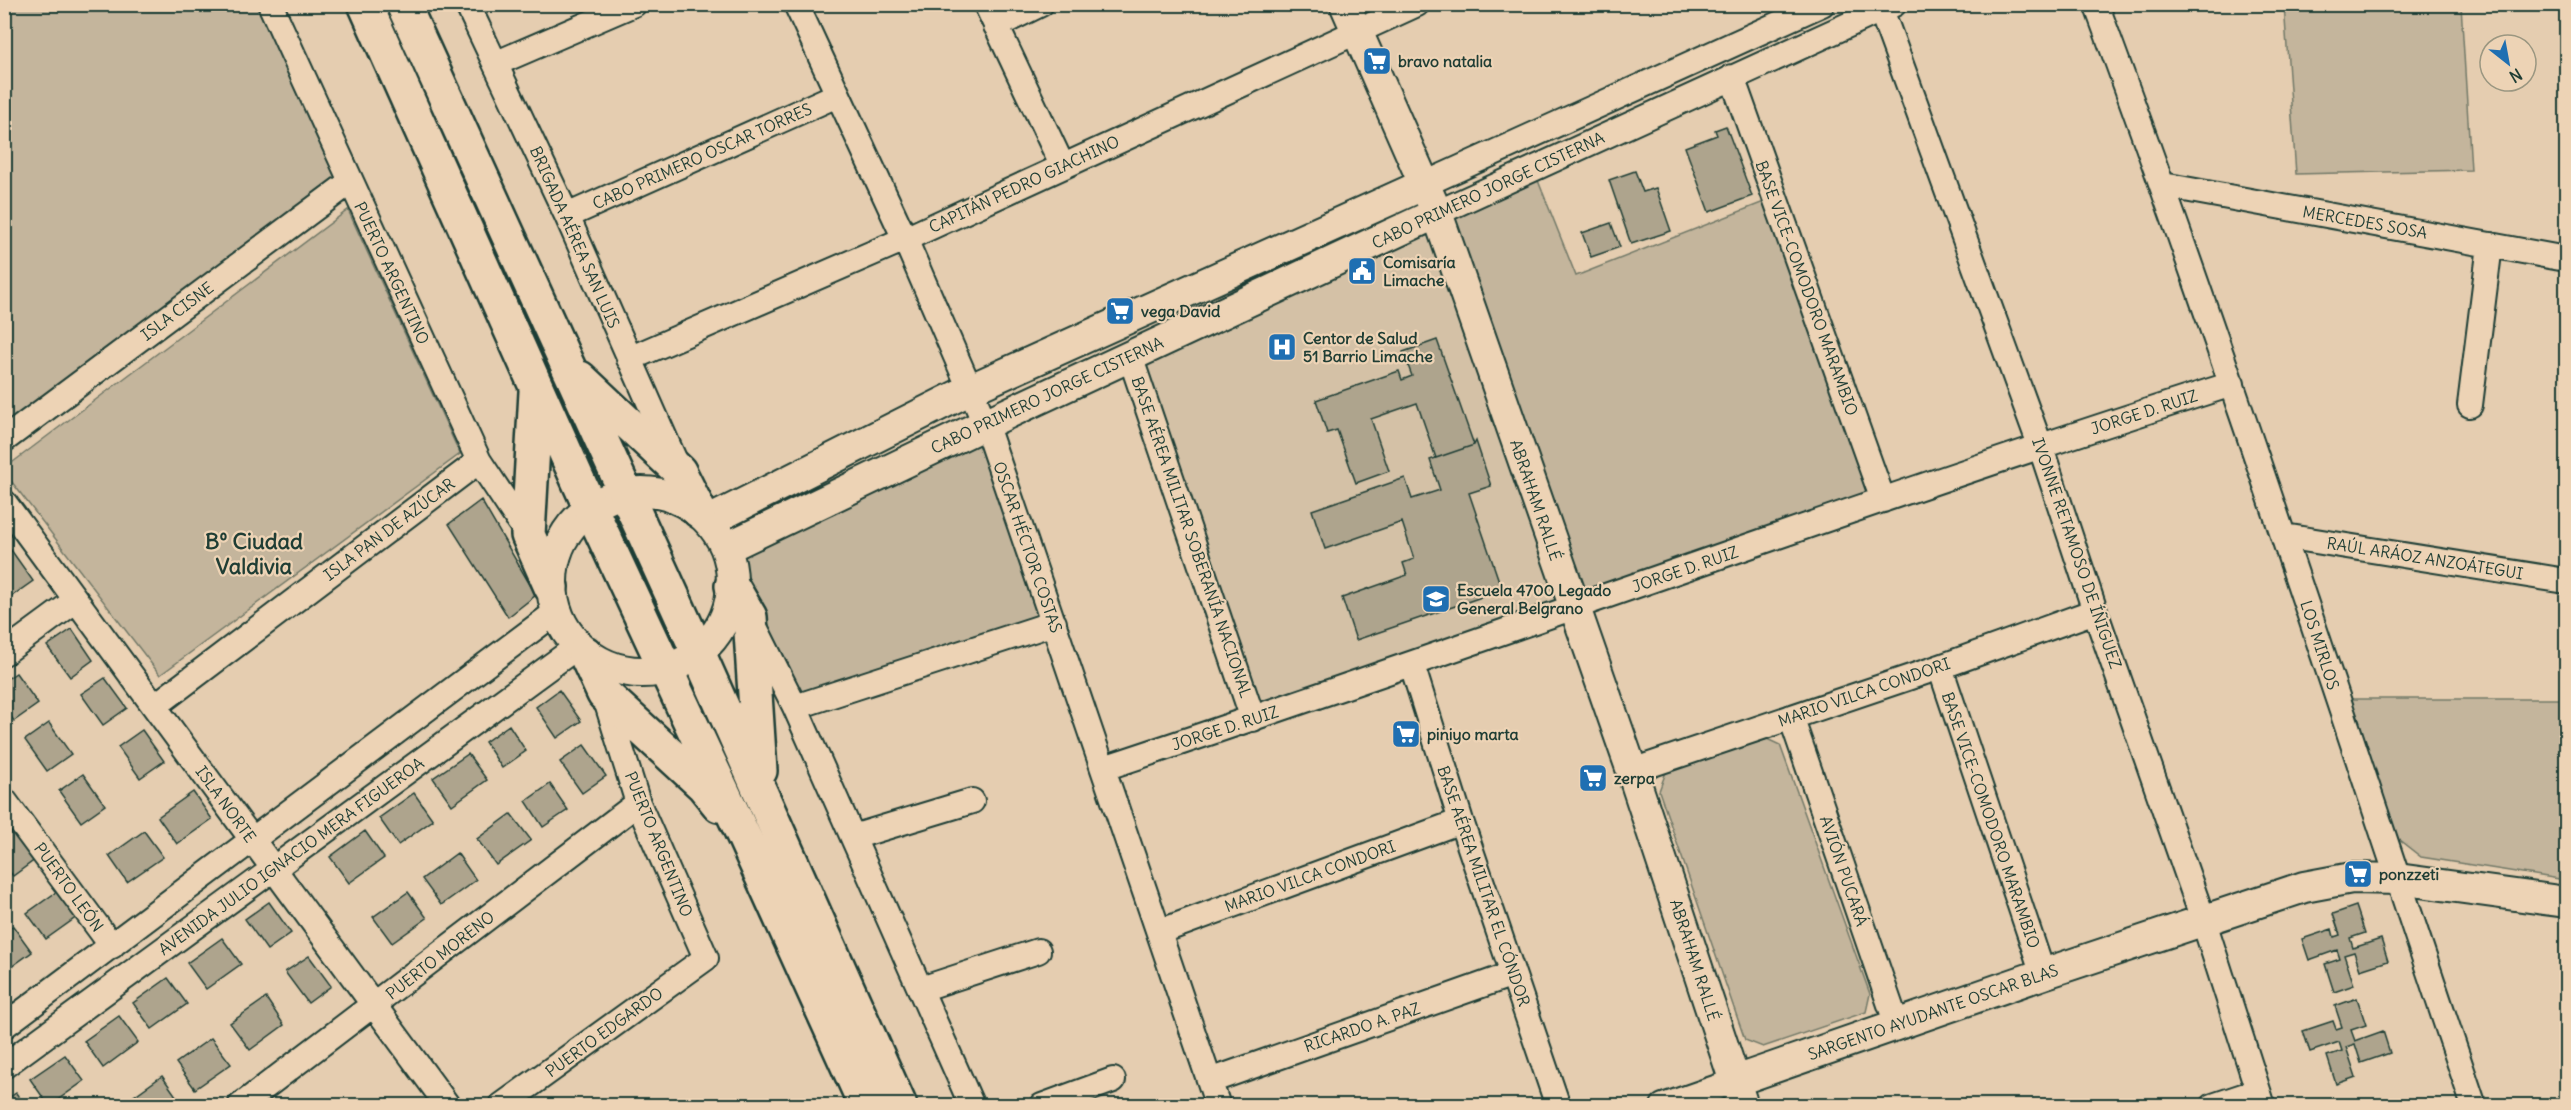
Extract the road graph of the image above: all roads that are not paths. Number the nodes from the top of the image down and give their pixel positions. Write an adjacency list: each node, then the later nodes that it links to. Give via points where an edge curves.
1 (270, 4): 19 (street, PUERTO ARGENTINO)
2 (365, 4): 30 (main road)
3 (403, 4): 29 (main road)
4 (467, 4): 15 (street, BRIGADA AÉREA SAN LUIS)
5 (634, 4): 15 (street)
6 (796, 4): 17 (street, OSCAR HÉCTOR COSTAS)
7 (1041, 4): 13 (street)
8 (1345, 4): 14 (street, ABRAHAM RALLÉ)
9 (1417, 4): 14 (street, CAPITÁN PEDRO GIACHINO)
10 (1822, 4): 20 (street, CABO PRIMERO JORGE CISTERNA)
11 (2096, 4): 21 (street, LOS MIRLOS)
12 (1885, 6): 16 (street, CABO PRIMERO JORGE CISTERNA); 36 (street, IVONNE RETAMOSO DE ÍÑIGUEZ)
13 (991, 15): 18 (street)
14 (1358, 32): 18 (street, CAPITÁN PEDRO GIACHINO); 20 (street, ABRAHAM RALLÉ)
15 (497, 63): 23 (street, BRIGADA AÉREA SAN LUIS)
16 (1732, 77): 22 (street, CABO PRIMERO JORGE CISTERNA); 40 (street, BASE VICE-COMODORO MARAMBIO)
17 (837, 95): 23 (street, CABO PRIMERO OSCAR TORRES); 24 (street, OSCAR HÉCTOR COSTAS)
18 (1062, 165): 24 (street, CAPITÁN PEDRO GIACHINO)
19 (350, 182): 35 (street, ISLA CISNE); 37 (street, PUERTO ARGENTINO)
20 (1425, 184): 22 (street, ABRAHAM RALLÉ); 32 (street, CABO PRIMERO JORGE CISTERNA)
21 (2163, 185): 25 (street, MERCEDES SOSA); 31 (street, LOS MIRLOS)
22 (1437, 213): 27 (street, CABO PRIMERO JORGE CISTERNA); 51 (street, ABRAHAM RALLÉ)
23 (567, 216): 28 (street, BRIGADA AÉREA SAN LUIS)
24 (905, 238): 28 (street, CAPITÁN PEDRO GIACHINO); 32 (street, OSCAR HÉCTOR COSTAS)
25 (2490, 245): 26 (street, MERCEDES SOSA); 33 (street)
26 (2566, 259)
27 (1130, 356): 34 (street, CABO PRIMERO JORGE CISTERNA); 65 (street, BASE AÉREA MILITAR SOBERANÍA NACIONAL)
28 (629, 359): 38 (street, BRIGADA AÉREA SAN LUIS)
29 (567, 366): 38 (main road); 39 (main road)
30 (536, 384): 42 (main road); 44 (main road)
31 (2232, 384): 36 (street, JORGE D. RUIZ); 45 (street, LOS MIRLOS)
32 (971, 389): 34 (street, OSCAR HÉCTOR COSTAS); 43 (street, CABO PRIMERO JORGE CISTERNA)
33 (2470, 405)
34 (985, 424): 46 (street, CABO PRIMERO JORGE CISTERNA); 54 (street, OSCAR HÉCTOR COSTAS)
35 (4, 440)
36 (2040, 445): 40 (street, JORGE D. RUIZ); 52 (street, IVONNE RETAMOSO DE ÍÑIGUEZ)
37 (479, 461): 44 (street, PUERTO ARGENTINO); 62 (street, ISLA PAN DE AZÚCAR)
38 (679, 471): 43 (main road)
39 (625, 493): 42 (street); 43 (street, via 651,492 676,498); 56 (main road)
40 (1883, 500): 51 (street, JORGE D. RUIZ)
41 (4, 502): 50 (street, ISLA NORTE)
42 (590, 507): 49 (street, via 568,529 555,556); 60 (main road)
43 (704, 516): 46 (street)
44 (528, 535): 49 (main road)
45 (2284, 536): 47 (street, RAÚL ARÁOZ ANZOÁTEGUI); 76 (street, LOS MIRLOS)
46 (726, 548): 48 (street)
47 (2566, 581)
48 (732, 586): 53 (main road); 56 (street, via 727,611 716,634)
49 (553, 599): 55 (street, via 565,630); 74 (street, AVENIDA JULIO IGNACIO MERA FIGUEROA)
50 (76, 600): 57 (street); 62 (street, ISLA NORTE)
51 (1573, 609): 58 (street, JORGE D. RUIZ); 67 (street, ABRAHAM RALLÉ)
52 (2096, 611): 59 (street, MARIO VILCA CONDORI); 78 (street, IVONNE RETAMOSO DE ÍÑIGUEZ)
53 (750, 617): 63 (street); 72 (main road)
54 (1054, 623): 63 (street); 66 (street, OSCAR HÉCTOR COSTAS)
55 (581, 650): 60 (street, via 610,667 638,672); 61 (main road); 75 (street, AVENIDA JULIO IGNACIO MERA FIGUEROA)
56 (698, 652): 60 (street); 72 (main road)
57 (4, 653)
58 (1412, 665): 65 (street, JORGE D. RUIZ); 71 (street, BASE AÉREA MILITAR EL CÓNDOR)
59 (1940, 667): 64 (street, MARIO VILCA CONDORI); 84 (street, BASE VICE-COMODORO MARAMBIO)
60 (666, 669): 72 (main road)
61 (604, 694): 70 (street, PUERTO ARGENTINO); 72 (main road)
62 (154, 706): 74 (street, ISLA NORTE)
63 (795, 707): 73 (street)
64 (1791, 717): 67 (street, MARIO VILCA CONDORI); 87 (street, AVIÓN PUCARÁ)
65 (1253, 719): 66 (street, JORGE D. RUIZ)
66 (1104, 768): 79 (street, OSCAR HÉCTOR COSTAS)
67 (1632, 771): 92 (street, ABRAHAM RALLÉ)
68 (4, 800): 80 (street, PUERTO LEÓN)
69 (972, 801): 73 (street)
70 (638, 802): 82 (street, PUERTO ARGENTINO); 86 (street, PUERTO MORENO)
71 (1461, 820): 79 (street, MARIO VILCA CONDORI); 83 (street, BASE AÉREA MILITAR EL CÓNDOR)
72 (760, 832): 97 (main road); 98 (main road)
73 (853, 837): 85 (street)
74 (253, 840): 75 (street, ISLA NORTE); 80 (street, AVENIDA JULIO IGNACIO MERA FIGUEROA)
75 (274, 870): 86 (street, ISLA NORTE); 89 (street, AVENIDA JULIO IGNACIO MERA FIGUEROA)
76 (2398, 879): 77 (street, SARGENTO AYUDANTE OSCAR BLAS); 78 (street, SARGENTO AYUDANTE OSCAR BLAS, via 2352,878 2304,887); 105 (street, LOS MIRLOS)
77 (2566, 902)
78 (2204, 922): 84 (street, SARGENTO AYUDANTE OSCAR BLAS); 93 (street, IVONNE RETAMOSO DE ÍÑIGUEZ)
79 (1159, 932): 91 (street, OSCAR HÉCTOR COSTAS)
80 (112, 945): 88 (street, AVENIDA JULIO IGNACIO MERA FIGUEROA)
81 (1038, 951): 85 (street)
82 (706, 958): 96 (street, PUERTO EDGARDO)
83 (1513, 974): 91 (street, RICARDO A. PAZ); 102 (street, BASE AÉREA MILITAR EL CÓNDOR)
84 (2043, 974): 87 (street, SARGENTO AYUDANTE OSCAR BLAS)
85 (921, 989): 99 (street)
86 (374, 1006): 94 (street, PUERTO MORENO); 95 (street, ISLA NORTE)
87 (1897, 1025): 92 (street, SARGENTO AYUDANTE OSCAR BLAS)
88 (4, 1026)
89 (4, 1066)
90 (1113, 1080): 100 (street)
91 (1210, 1081): 101 (street, OSCAR HÉCTOR COSTAS)
92 (1739, 1093): 103 (street, SARGENTO AYUDANTE OSCAR BLAS)
93 (2261, 1098): 104 (street)
94 (240, 1106)
95 (448, 1106)
96 (501, 1106)
97 (866, 1106)
98 (900, 1106)
99 (972, 1106)
100 (1042, 1106)
101 (1218, 1106)
102 (1558, 1106)
103 (1663, 1106)
104 (2213, 1106)
105 (2474, 1106)

